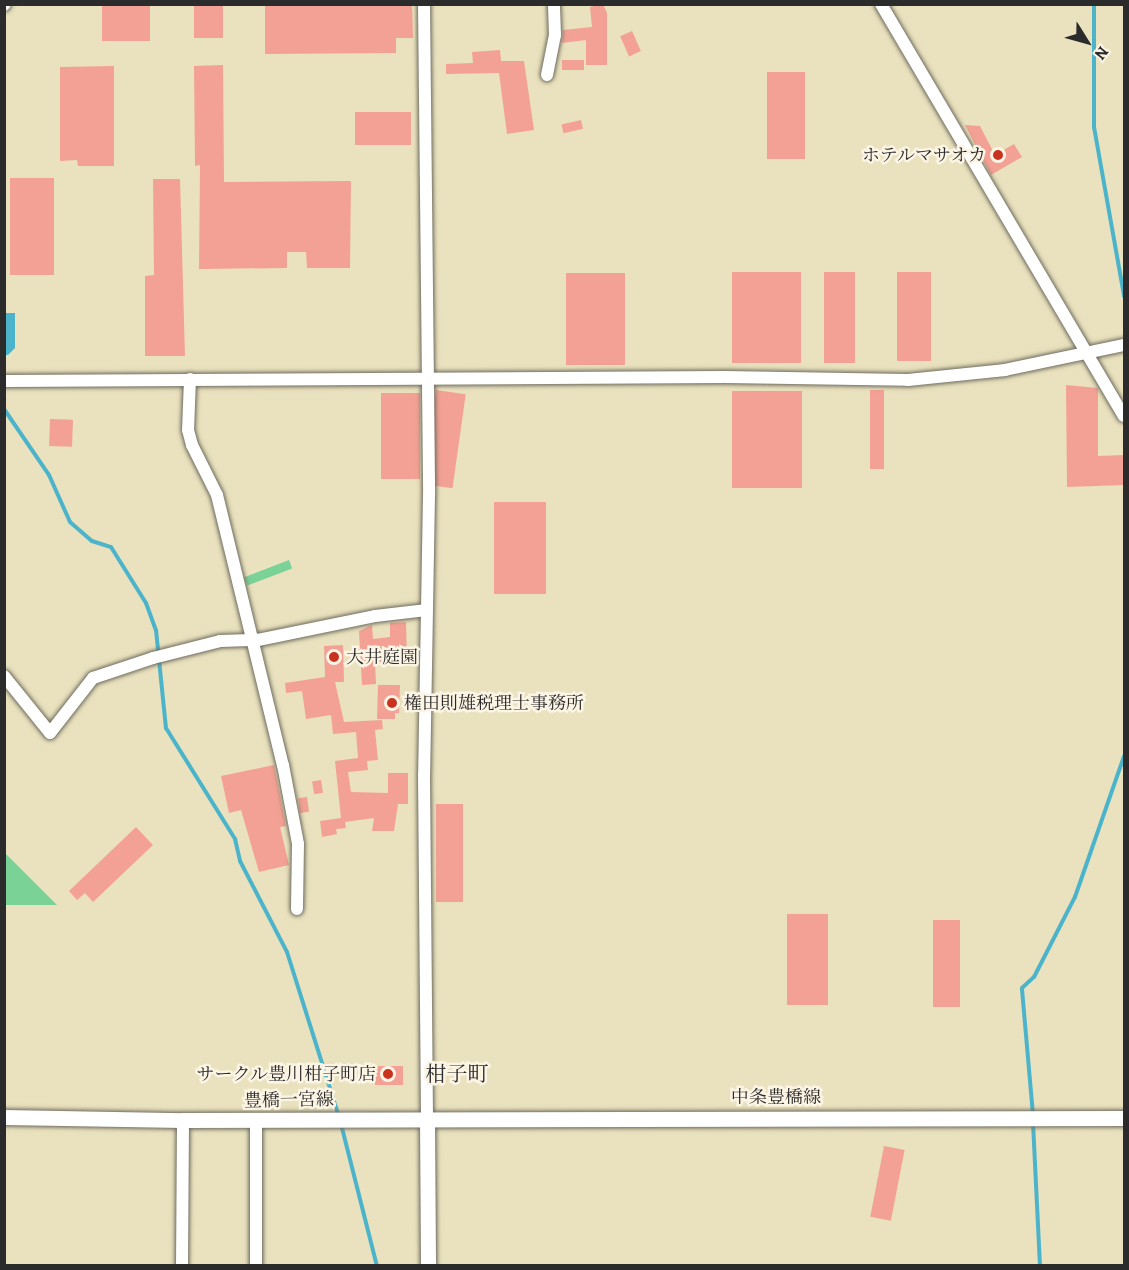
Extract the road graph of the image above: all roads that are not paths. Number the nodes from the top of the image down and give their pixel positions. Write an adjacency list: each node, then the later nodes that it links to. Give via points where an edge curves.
1 (424, 4): 9 (street)
2 (554, 4): 4 (street, via 555,35)
3 (881, 4): 6 (street)
4 (547, 75)
5 (1125, 345): 6 (street)
6 (1089, 353): 9 (street, via 1005,370 908,380 725,377); 10 (street)
7 (190, 379): 8 (street); 9 (street); 12 (street, via 188,430 217,495)
8 (4, 381)
9 (426, 381): 11 (street)
10 (1125, 416)
11 (427, 610): 12 (street); 18 (street)
12 (252, 640): 13 (street, via 220,641 93,678 50,733); 14 (street, via 298,844)
13 (4, 676)
14 (297, 909)
15 (4, 1116): 19 (main road, 豊橋一宮線)
16 (1125, 1118): 18 (main road, 中条豊橋線)
17 (256, 1119): 18 (main road, 豊橋一宮線); 19 (main road, 豊橋一宮線); 21 (street)
18 (427, 1119): 22 (main road)
19 (183, 1120): 20 (street)
20 (182, 1266)
21 (256, 1266)
22 (428, 1266)

